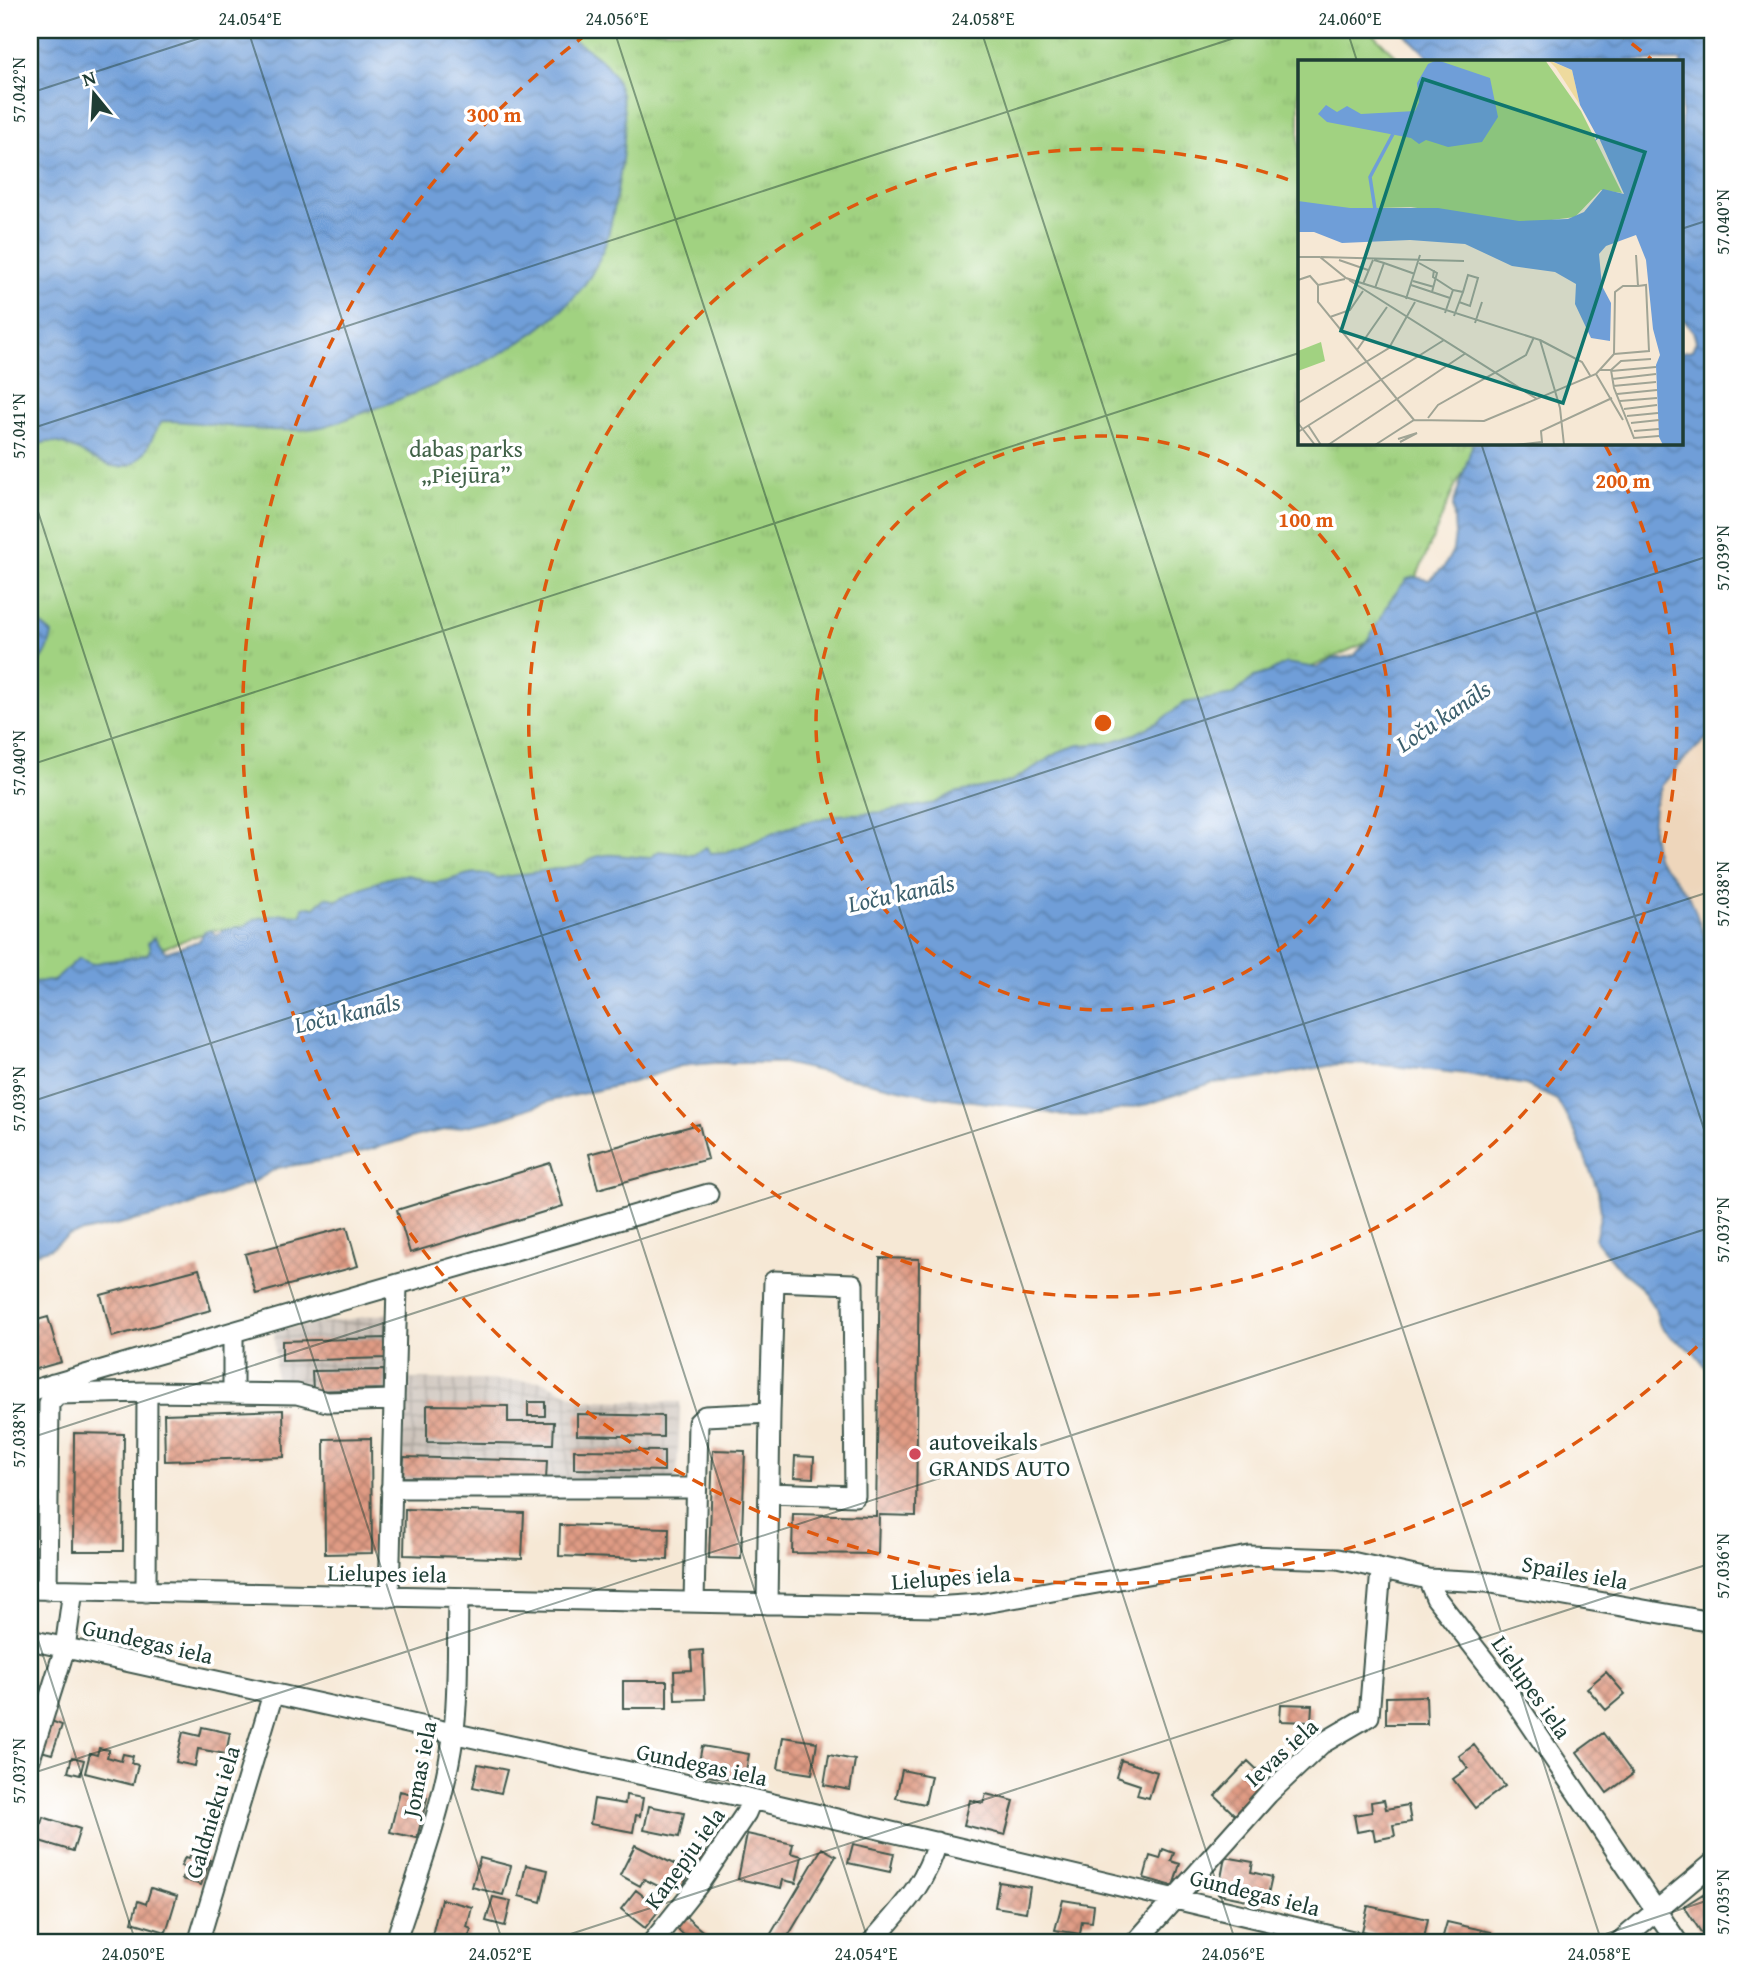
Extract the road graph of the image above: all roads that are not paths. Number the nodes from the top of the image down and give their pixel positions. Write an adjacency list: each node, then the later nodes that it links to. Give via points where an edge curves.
1 (708, 1194): 2 (street)
2 (397, 1286): 3 (street); 8 (street)
3 (233, 1333): 4 (street); 7 (street)
4 (56, 1389): 5 (street); 6 (street); 15 (street, via 49,1403)
5 (30, 1391)
6 (147, 1392): 7 (street); 17 (street)
7 (233, 1393): 8 (street, via 298,1394 327,1402)
8 (393, 1399): 10 (street)
9 (770, 1413): 11 (street, via 705,1416 698,1423); 12 (street); 12 (street, via 774,1281 853,1283 855,1496)
10 (391, 1488): 11 (street); 18 (street)
11 (695, 1488): 20 (street)
12 (770, 1493): 21 (street)
13 (1381, 1569): 14 (street, Lielupes iela); 21 (street, Lielupes iela, via 1338,1559 1249,1556 979,1604); 31 (street, Ievas iela, via 1369,1716 1321,1744 1268,1794)
14 (1427, 1578): 22 (street, Spailes iela, via 1486,1582); 32 (street, Lielupes iela, via 1436,1598 1509,1692)
15 (39, 1590): 16 (street, Lielupes iela)
16 (73, 1590): 17 (street, Lielupes iela); 24 (street)
17 (146, 1592): 18 (street, Lielupes iela)
18 (389, 1597): 19 (street, Lielupes iela)
19 (458, 1599): 20 (street, Lielupes iela); 26 (street, Jomas iela)
20 (694, 1602): 21 (street, Lielupes iela)
21 (767, 1604)
22 (1712, 1622)
23 (30, 1640): 24 (street, Gundegas iela)
24 (65, 1648): 25 (street, Gundegas iela); 27 (street)
25 (273, 1694): 26 (street, Gundegas iela); 33 (street, Galdnieku iela)
26 (454, 1735): 28 (street, Gundegas iela); 34 (street, Jomas iela, via 436,1820)
27 (30, 1759)
28 (752, 1799): 29 (street, Gundegas iela); 35 (street, Kaņepju iela, via 698,1885)
29 (937, 1842): 31 (street, Gundegas iela); 36 (street, via 924,1879)
30 (1712, 1864): 32 (street)
31 (1173, 1898): 37 (street, Ievas iela); 38 (street, Gundegas iela)
32 (1656, 1912): 39 (street); 40 (street, Lielupes iela)
33 (198, 1943)
34 (395, 1943)
35 (652, 1943)
36 (871, 1943)
37 (1135, 1943)
38 (1362, 1943)
39 (1618, 1943)
40 (1678, 1943)

